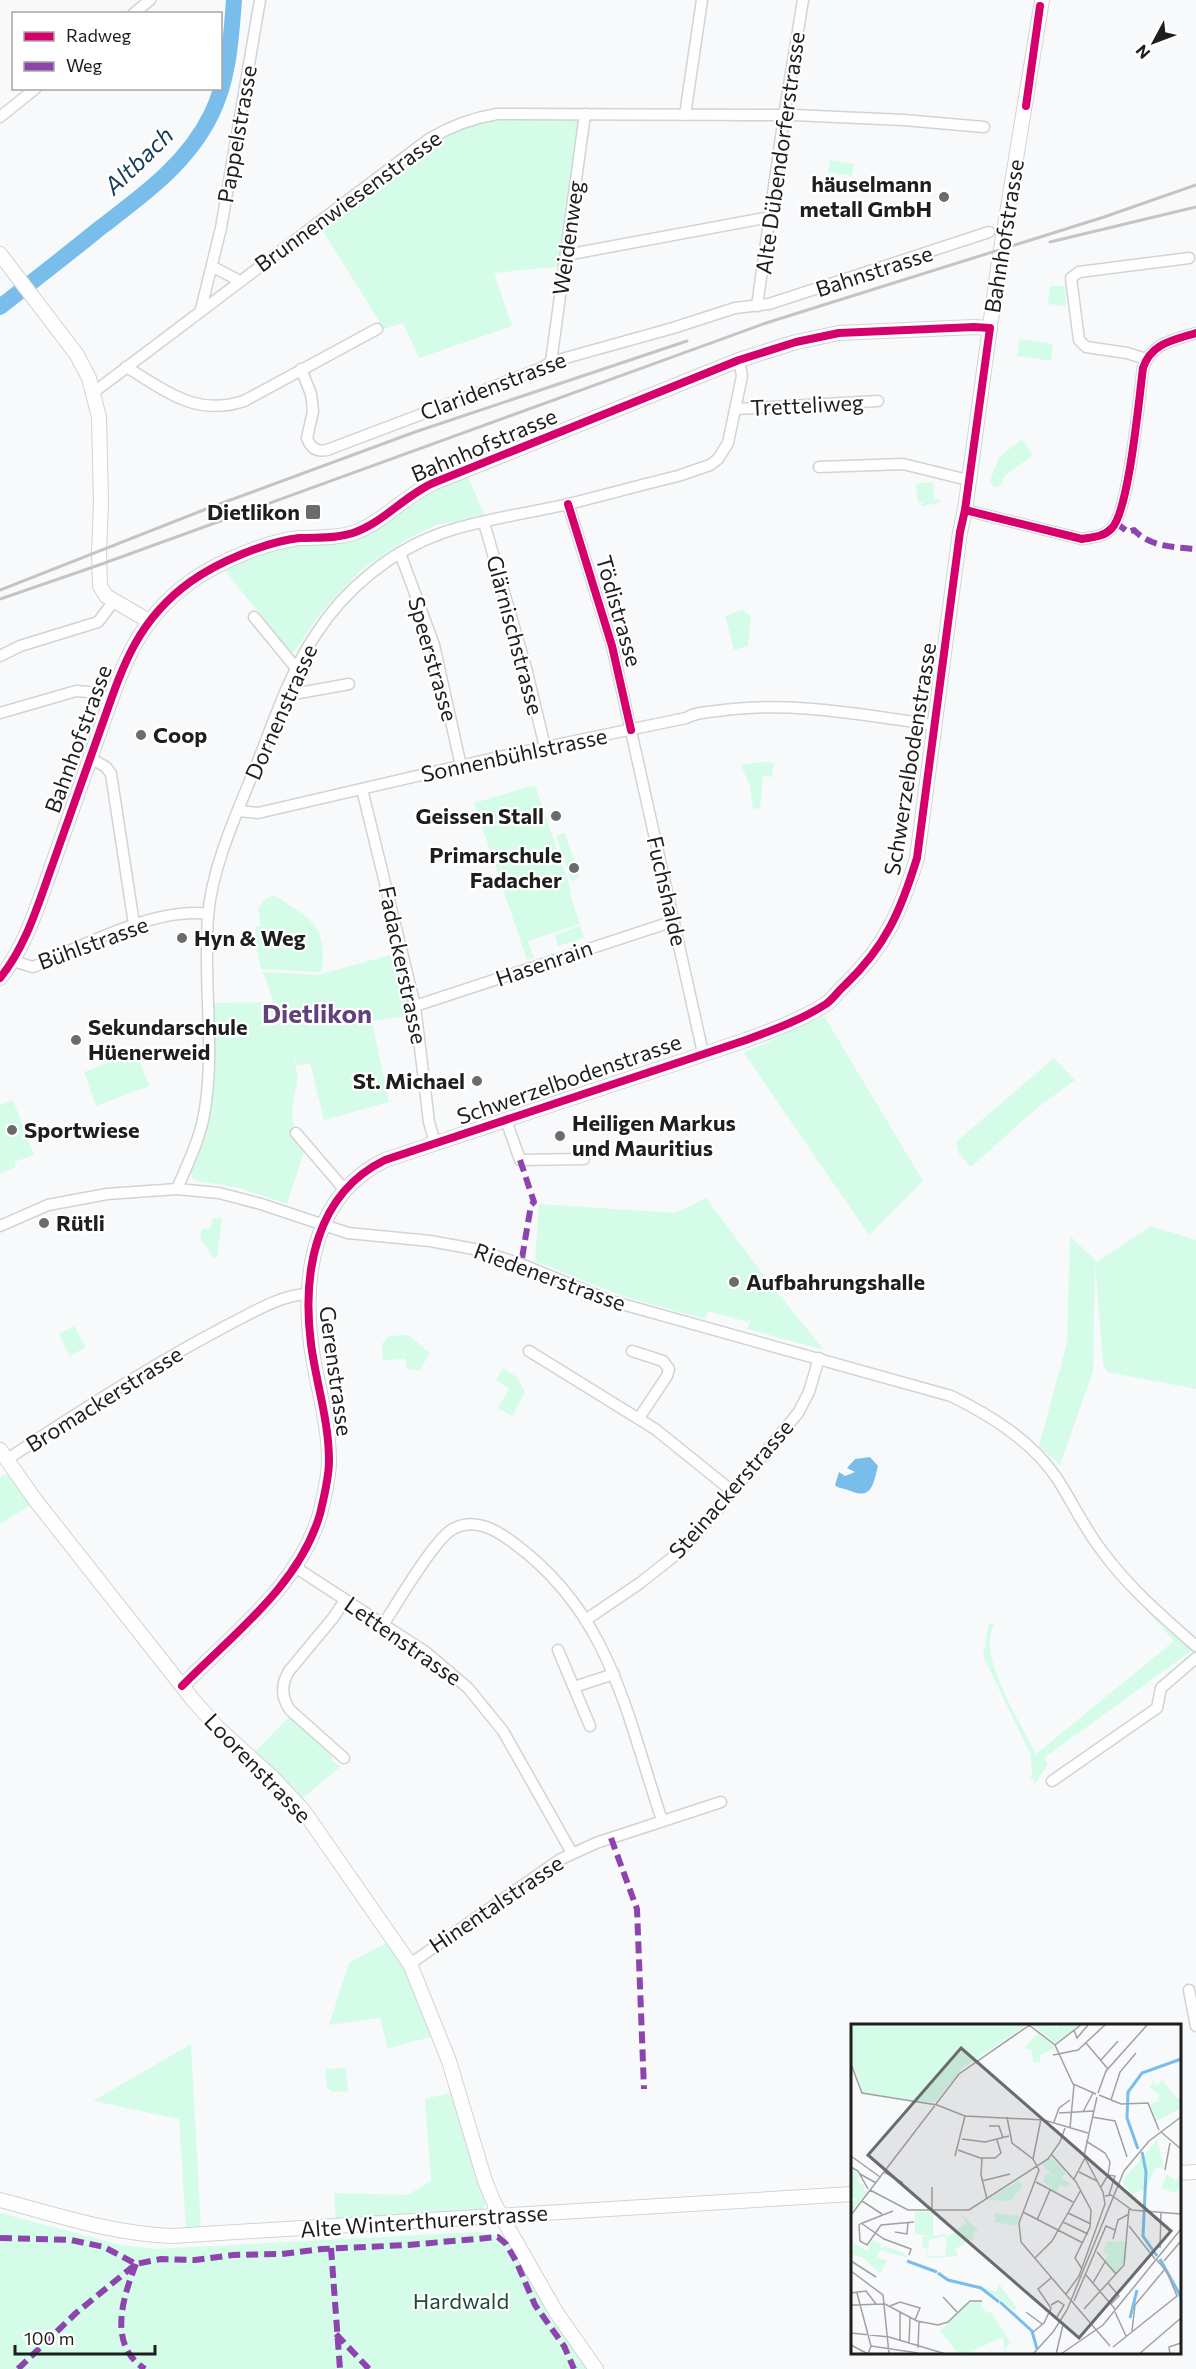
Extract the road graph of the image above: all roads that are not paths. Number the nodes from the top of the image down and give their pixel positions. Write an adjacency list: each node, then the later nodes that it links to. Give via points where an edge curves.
1 (150, 0): 6 (street)
2 (260, 0): 18 (street, Pappelstrasse)
3 (702, 0): 9 (street)
4 (803, 0): 10 (street, Alte Dübendorferstrasse)
5 (1042, 0): 22 (street, Bahnhofstrasse)
6 (135, 12)
7 (34, 90): 11 (street)
8 (585, 114): 9 (street, Brunnenwiesenstrasse); 16 (street, Weidenweg); 19 (street, Brunnenwiesenstrasse, via 497,114 444,130)
9 (685, 115): 10 (street, Brunnenwiesenstrasse)
10 (784, 116): 12 (street, Brunnenwiesenstrasse, via 904,120); 13 (street, Alte Dübendorferstrasse)
11 (0, 117)
12 (984, 128)
13 (770, 217): 16 (street); 20 (street, Alte Dübendorferstrasse)
14 (989, 232): 20 (street, Bahnstrasse, via 883,269)
15 (0, 254): 30 (street, via 77,355)
16 (566, 255): 27 (street, Weidenweg)
17 (1189, 258): 25 (street, via 1079,272 1071,278 1079,340 1086,347)
18 (213, 267): 19 (street); 21 (street, Pappelstrasse)
19 (240, 281): 21 (street, Brunnenwiesenstrasse)
20 (757, 306): 27 (street, Claridenstrasse, via 735,308)
21 (201, 309): 28 (street, Brunnenwiesenstrasse)
22 (990, 328): 26 (street, Bahnhofstrasse, via 839,333); 34 (street, Schwerzelbodenstrasse)
23 (377, 329): 29 (street)
24 (1196, 333): 25 (street, via 1161,344)
25 (1146, 359): 36 (street, via 1123,501 1116,523 1108,532 1082,539)
26 (738, 360): 32 (street, Dornenstrasse, via 742,376); 41 (street, Bahnhofstrasse, via 433,483 354,533 287,540 217,566 171,596)
27 (551, 362): 29 (street, Claridenstrasse, via 319,451 307,438 313,411)
28 (126, 367): 29 (street, via 185,400 208,407 244,401); 30 (street, Brunnenwiesenstrasse)
29 (301, 369)
30 (94, 392): 39 (street, via 99,417 99,577 103,592)
31 (878, 401): 32 (street, Tretteliweg)
32 (736, 409): 35 (street, Dornenstrasse, via 728,443 710,465)
33 (819, 467): 34 (street, via 903,464)
34 (968, 480): 36 (street, Schwerzelbodenstrasse)
35 (568, 504): 37 (street, Dornenstrasse); 49 (street, Tödistrasse, via 612,646)
36 (964, 510): 48 (street, Schwerzelbodenstrasse)
37 (484, 523): 38 (street, Dornenstrasse, via 444,532); 50 (street, Glärnischstrasse)
38 (400, 554): 43 (street, Dornenstrasse, via 365,579 334,609); 52 (street, Speerstrasse, via 434,645)
39 (114, 601): 41 (street); 42 (street, via 98,622)
40 (254, 617): 43 (street)
41 (149, 621): 46 (street, Bahnhofstrasse, via 127,657)
42 (0, 656)
43 (296, 668): 45 (street, Dornenstrasse)
44 (349, 684): 45 (street, via 299,693)
45 (287, 689): 54 (street, Dornenstrasse)
46 (111, 700): 47 (street, via 76,691); 51 (street, Bahnhofstrasse)
47 (0, 713)
48 (934, 725): 49 (street, Sonnenbühlstrasse, via 824,710 746,708 692,715); 61 (street, Schwerzelbodenstrasse, via 917,858 904,902 876,951 844,985 823,997 811,1011 777,1029)
49 (631, 730): 50 (street, Sonnenbühlstrasse); 56 (street, Fuchshalde)
50 (545, 747): 52 (street, Sonnenbühlstrasse)
51 (90, 758): 57 (street, via 111,774); 58 (street, Bahnhofstrasse, via 34,915)
52 (461, 766): 53 (street, Sonnenbühlstrasse)
53 (362, 789): 54 (street, Sonnenbühlstrasse, via 258,813); 60 (street, Fadackerstrasse)
54 (238, 811): 55 (street, Dornenstrasse, via 212,887)
55 (208, 914): 57 (street, Bühlstrasse, via 193,912); 66 (street, Dornenstrasse, via 205,1108 198,1138)
56 (674, 921): 60 (street, Hasenrain); 61 (street, Fuchshalde)
57 (134, 924): 58 (street, Bühlstrasse, via 33,967)
58 (13, 961): 59 (street, Bahnhofstrasse)
59 (0, 978)
60 (415, 1006): 64 (street, Fadackerstrasse)
61 (703, 1053): 62 (street, Schwerzelbodenstrasse)
62 (506, 1120): 64 (street, Schwerzelbodenstrasse); 65 (street, via 520,1160)
63 (296, 1133): 67 (street)
64 (435, 1143): 67 (street, Schwerzelbodenstrasse, via 376,1164)
65 (584, 1159)
66 (177, 1189): 68 (street, Riedenerstrasse, via 106,1194 48,1205); 69 (street, Riedenerstrasse, via 240,1198)
67 (344, 1189): 69 (street, Schwerzelbodenstrasse)
68 (0, 1226)
69 (322, 1227): 70 (street, Gerenstrasse); 73 (street, Riedenerstrasse, via 474,1249 611,1301)
70 (308, 1294): 75 (street, Bromackerstrasse, via 272,1304 202,1339); 77 (street, Gerenstrasse, via 311,1346 324,1405 329,1462 319,1515)
71 (529, 1351): 74 (street)
72 (632, 1351): 74 (street, via 663,1361 669,1369)
73 (819, 1358): 76 (street, Steinackerstrasse, via 802,1407); 81 (street, Riedenerstrasse, via 951,1396 1002,1425 1055,1475 1111,1563)
74 (639, 1418): 76 (street)
75 (3, 1455): 85 (street, Loorenstrasse)
76 (732, 1491): 79 (street, Steinackerstrasse, via 672,1558)
77 (295, 1567): 78 (street, Lettenstrasse); 85 (street, Gerenstrasse, via 270,1599)
78 (345, 1599): 80 (street, Lettenstrasse); 88 (street, via 287,1674 282,1691 290,1710)
79 (587, 1618): 80 (street, via 531,1556 497,1531 474,1524 456,1527 441,1538); 84 (street)
80 (383, 1625): 92 (street, Lettenstrasse, via 444,1666 483,1704)
81 (1196, 1646)
82 (558, 1650): 86 (street)
83 (1196, 1658): 89 (street, via 1161,1688 1157,1708)
84 (614, 1674): 86 (street); 91 (street)
85 (182, 1686): 93 (street, Loorenstrasse, via 218,1728 303,1810)
86 (574, 1687): 87 (street)
87 (590, 1726)
88 (344, 1758)
89 (1052, 1780)
90 (721, 1802): 91 (street, Hinentalstrasse)
91 (663, 1820): 92 (street, Hinentalstrasse)
92 (572, 1853): 93 (street, Hinentalstrasse)
93 (410, 1964): 100 (street, Loorenstrasse, via 449,2061 488,2188)
94 (1190, 1990): 95 (street)
95 (1196, 2026)
96 (1196, 2172): 97 (street)
97 (1181, 2173)
98 (851, 2194): 100 (street, Alte Winterthurerstrasse)
99 (0, 2200): 100 (street, Alte Winterthurerstrasse, via 107,2229 172,2236)
100 (502, 2215): 101 (street, Loorenstrasse, via 556,2312)
101 (596, 2369)

